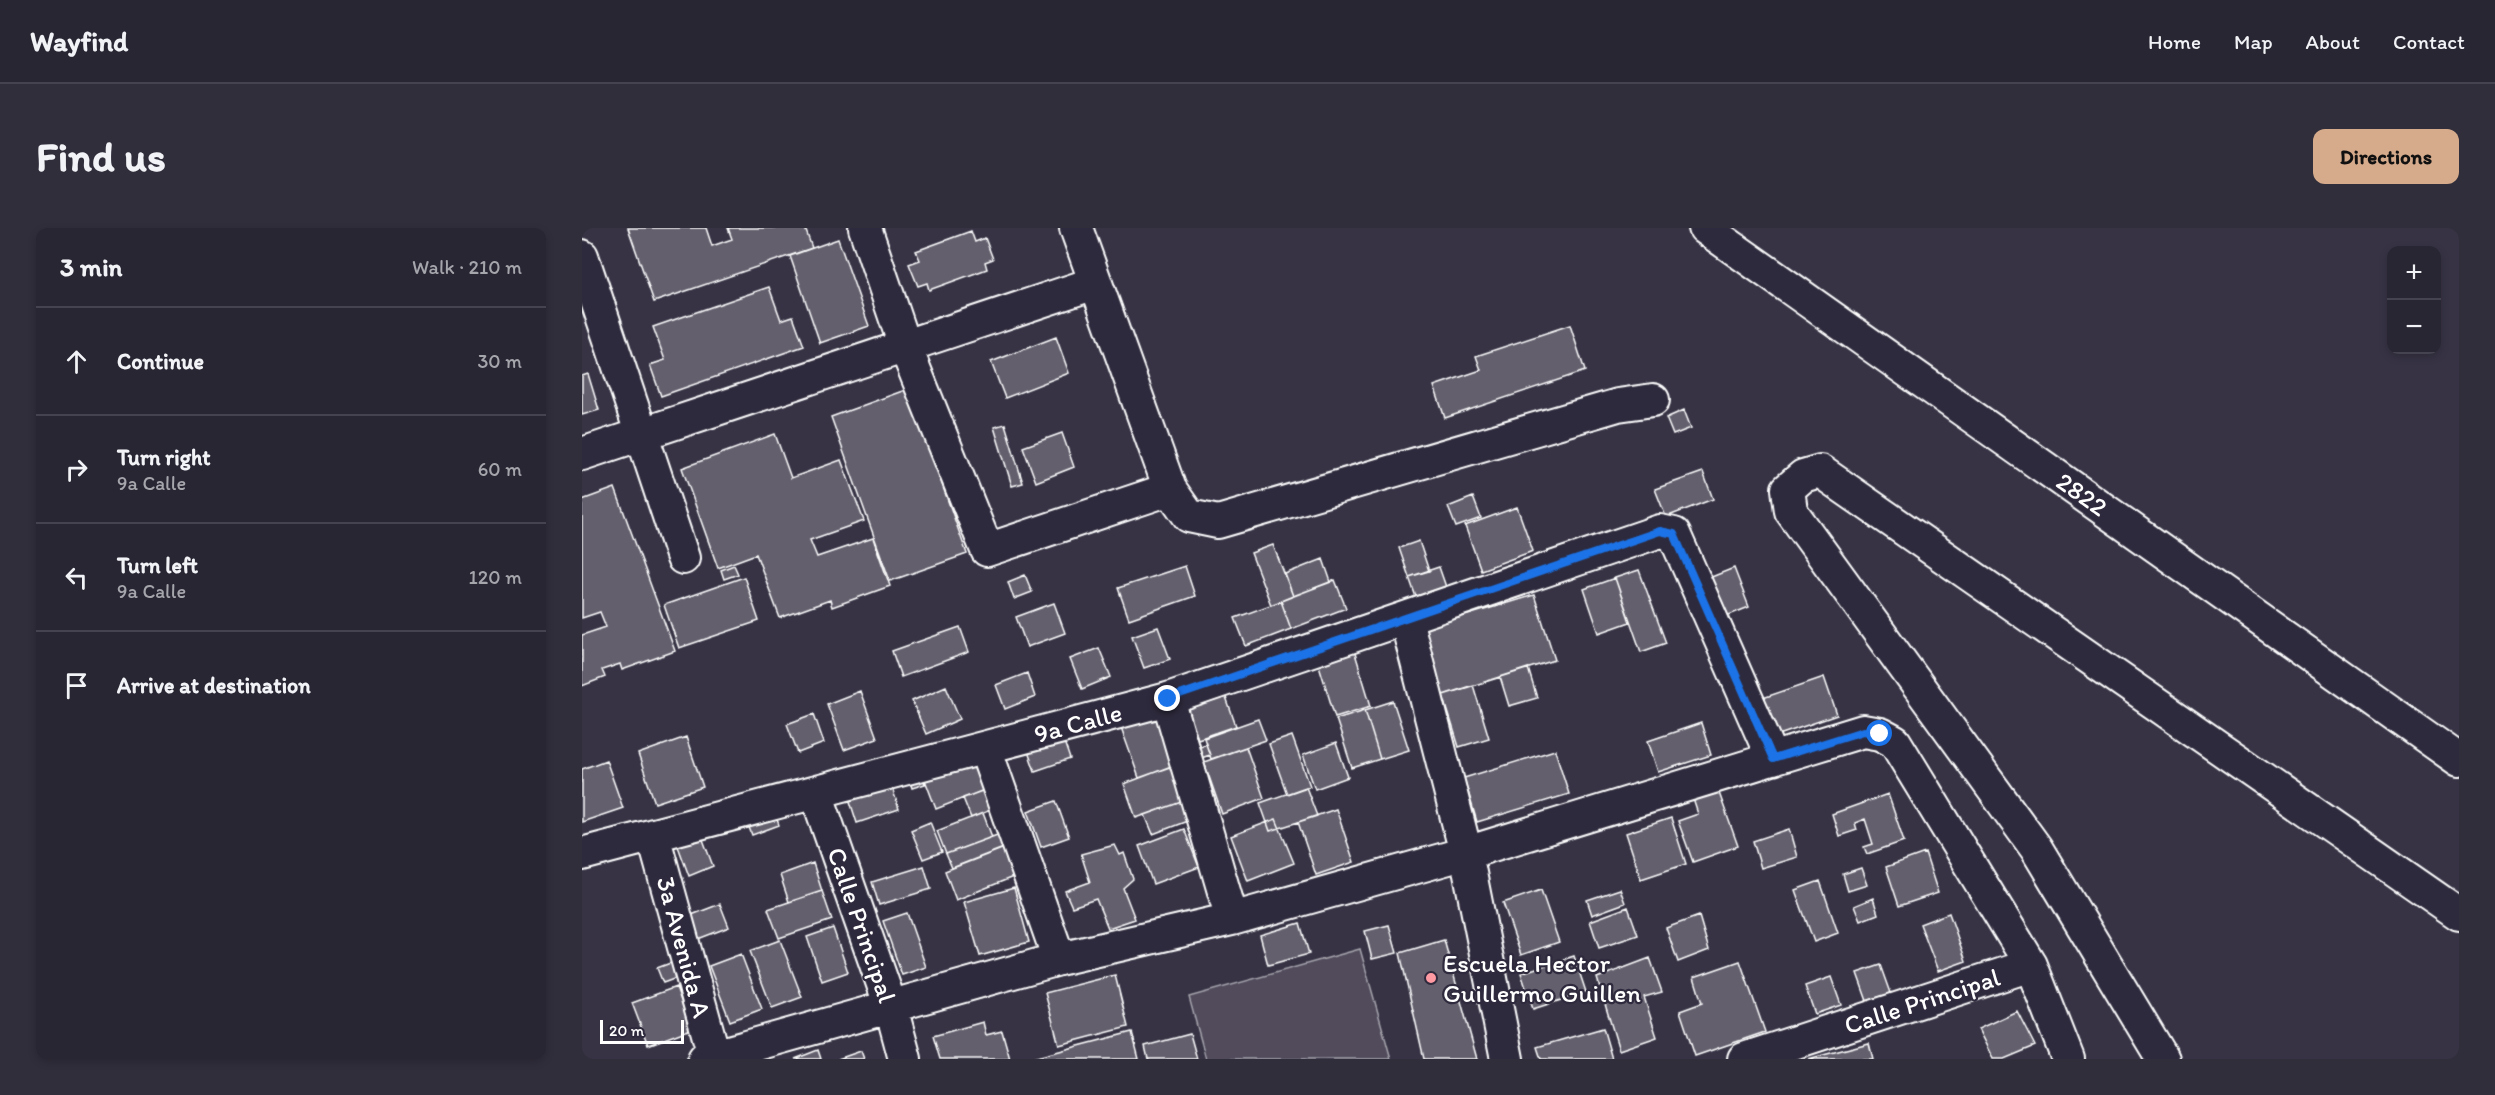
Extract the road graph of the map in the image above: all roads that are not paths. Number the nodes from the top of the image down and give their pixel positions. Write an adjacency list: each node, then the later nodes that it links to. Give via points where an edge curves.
1 (865, 228): 7 (street)
2 (1076, 228): 5 (street)
3 (1705, 228): 17 (street, 2822)
4 (582, 256): 6 (street)
5 (1095, 283): 7 (street); 11 (street)
6 (591, 310): 9 (street)
7 (905, 346): 9 (street); 11 (street, via 987,550)
8 (1653, 400): 11 (street, via 1618,405 1218,522 1189,516)
9 (642, 434): 10 (street); 12 (street)
10 (582, 454)
11 (1170, 489)
12 (683, 558)
13 (1406, 619): 14 (street, 9a Calle); 16 (street, 9a Calle, via 1660,531 1674,534); 20 (street)
14 (1168, 699): 15 (street, 9a Calle); 23 (street)
15 (985, 748): 18 (street, 9a Calle); 24 (street)
16 (1773, 759): 20 (street); 25 (street, via 1863,731 1895,742)
17 (2459, 760)
18 (816, 793): 19 (street, 9a Calle); 26 (street, Calle Principal)
19 (653, 835): 21 (street, 9a Calle); 27 (street, 3a Avenida A)
20 (1466, 853): 23 (street); 29 (street)
21 (582, 854)
22 (2459, 914): 32 (street, via 1820,471 1803,476 1788,489 1791,512 2036,848)
23 (1232, 919): 24 (street)
24 (1059, 959): 26 (street)
25 (2031, 965): 30 (street, Calle Principal); 31 (street)
26 (891, 1007): 27 (street); 28 (street, Calle Principal)
27 (711, 1058)
28 (904, 1059)
29 (1507, 1059)
30 (1744, 1059)
31 (2068, 1059)
32 (2163, 1059)

